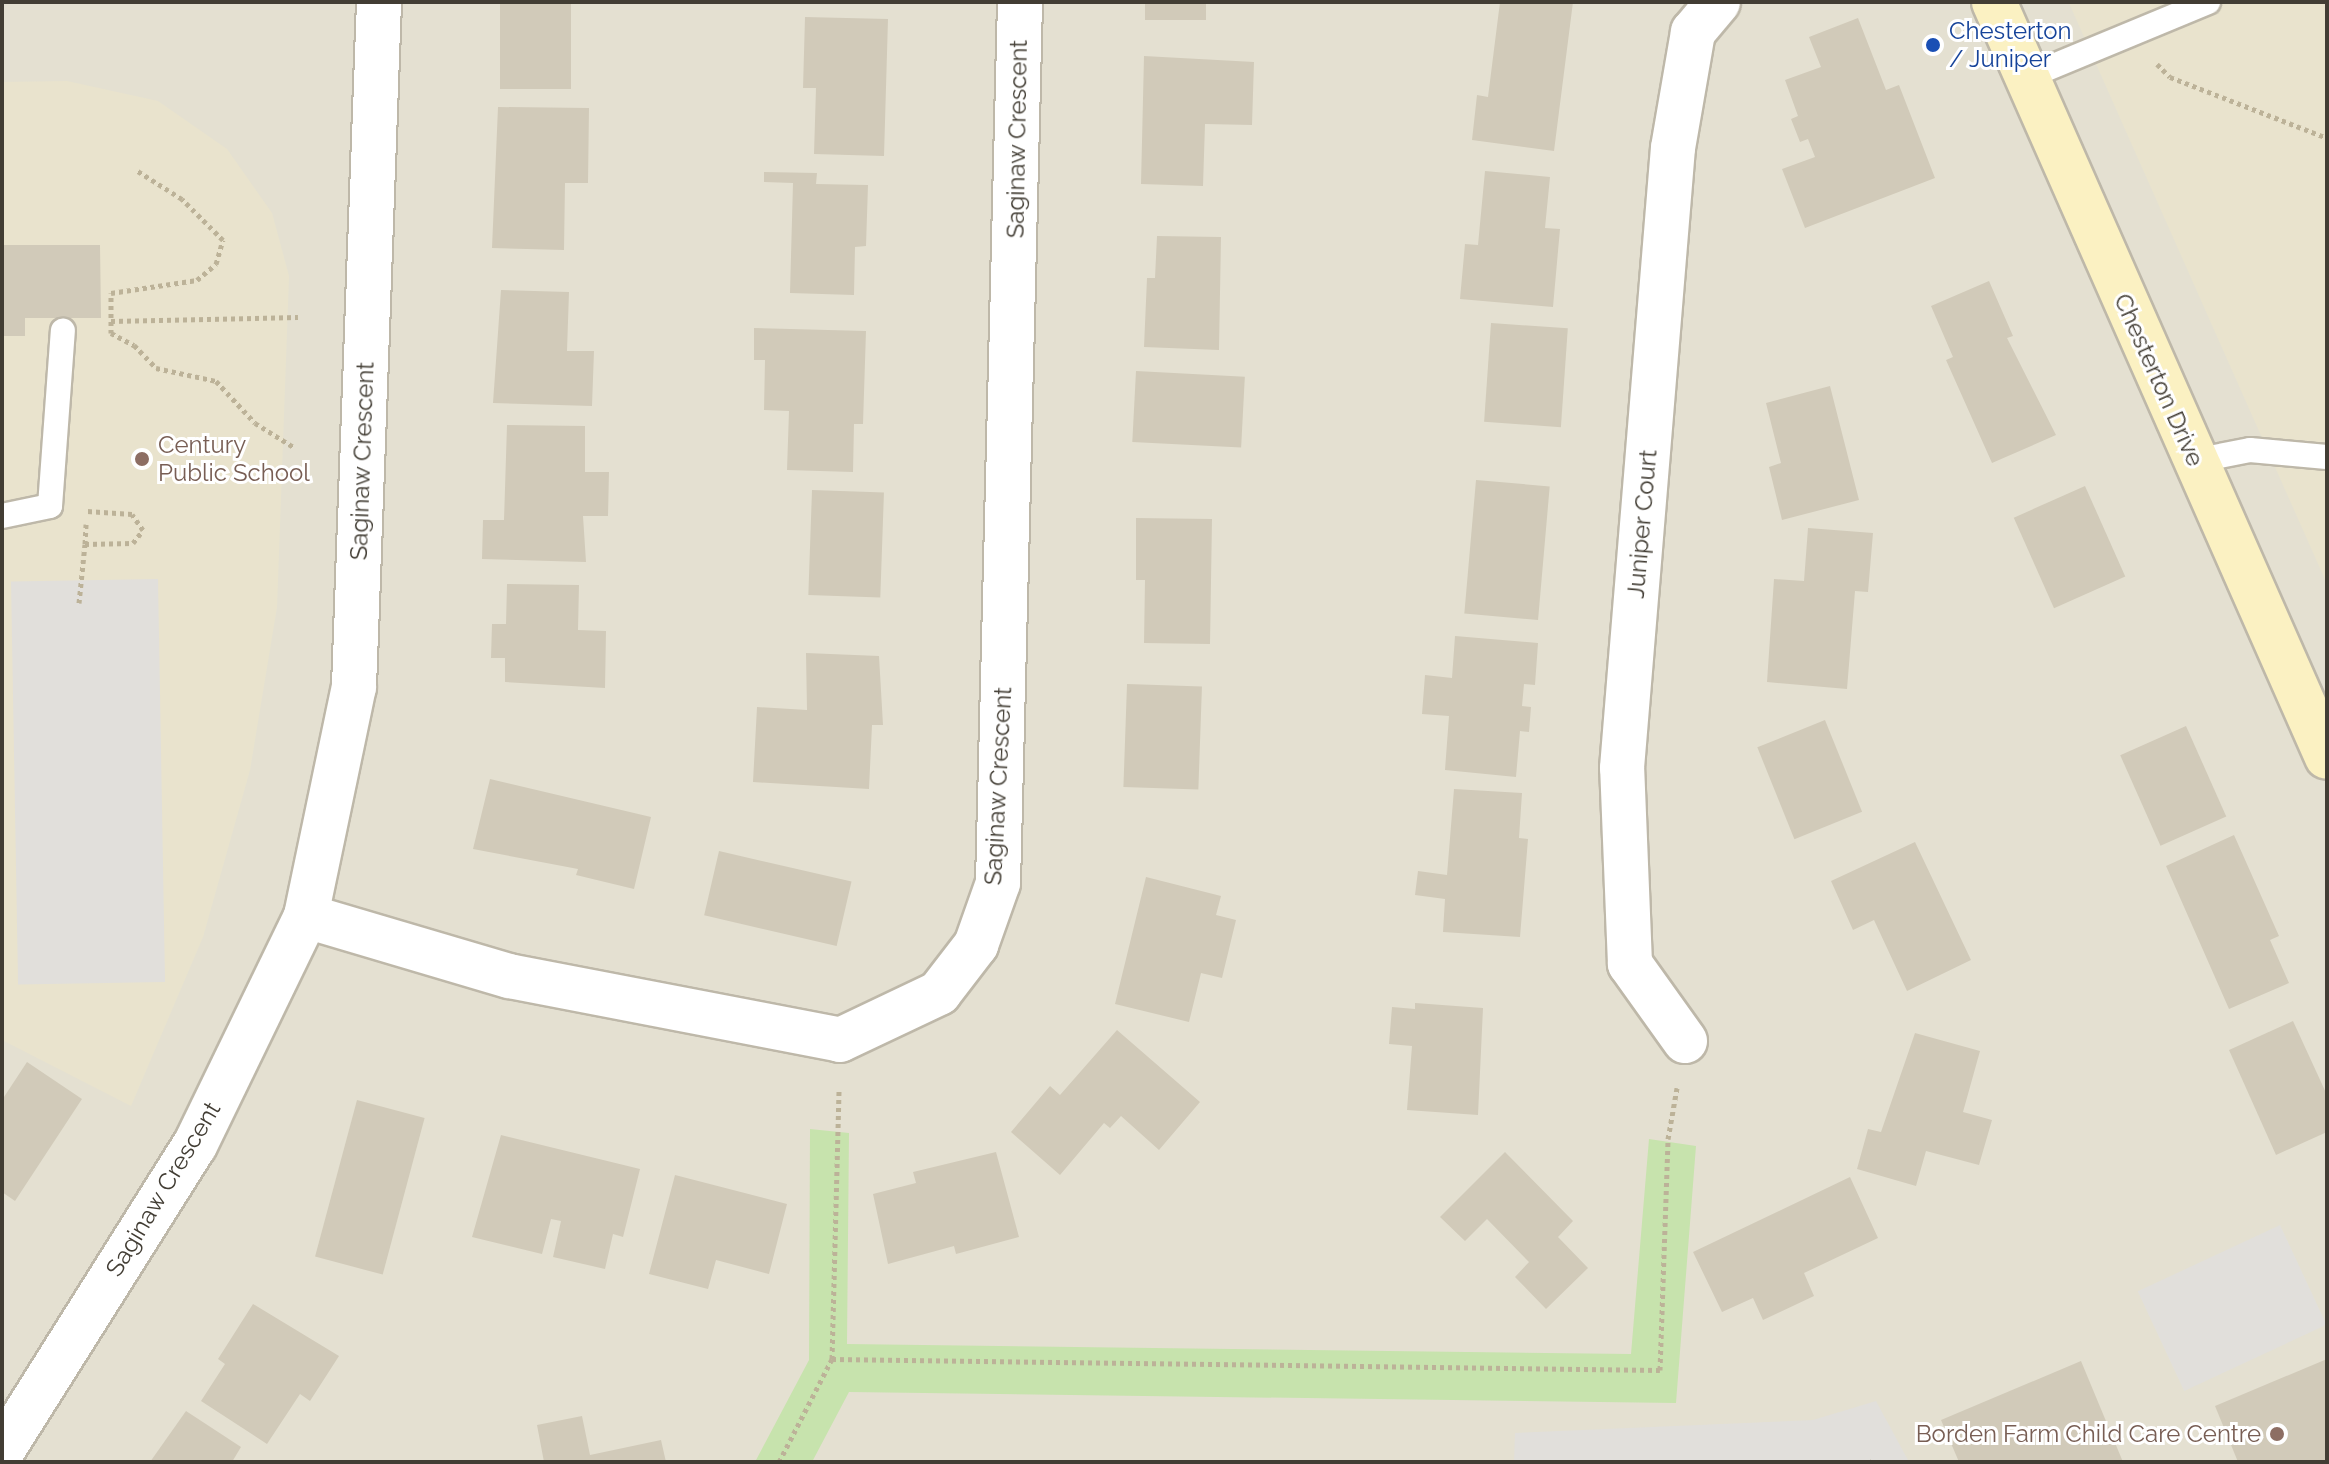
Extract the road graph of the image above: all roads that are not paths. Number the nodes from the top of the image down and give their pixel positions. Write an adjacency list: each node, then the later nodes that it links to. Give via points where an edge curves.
1 (379, 2): 12 (street, Saginaw Crescent, via 354,687)
2 (1020, 2): 12 (street, Saginaw Crescent, via 998,883 976,945 939,993 840,1040 509,976)
3 (1718, 2): 13 (street, Juniper Court, via 1693,32 1673,148 1622,768 1630,964)
4 (1994, 2): 6 (street, Chesterton Drive)
5 (2208, 2): 6 (lane)
6 (2027, 77): 9 (street, Chesterton Drive)
7 (63, 330): 10 (lane, via 50,506)
8 (2327, 457): 9 (lane, via 2250,450)
9 (2194, 461): 11 (street, Chesterton Drive)
10 (2, 516)
11 (2327, 757)
12 (306, 916): 14 (street, Saginaw Crescent, via 195,1145)
13 (1685, 1041)
14 (2, 1451)

